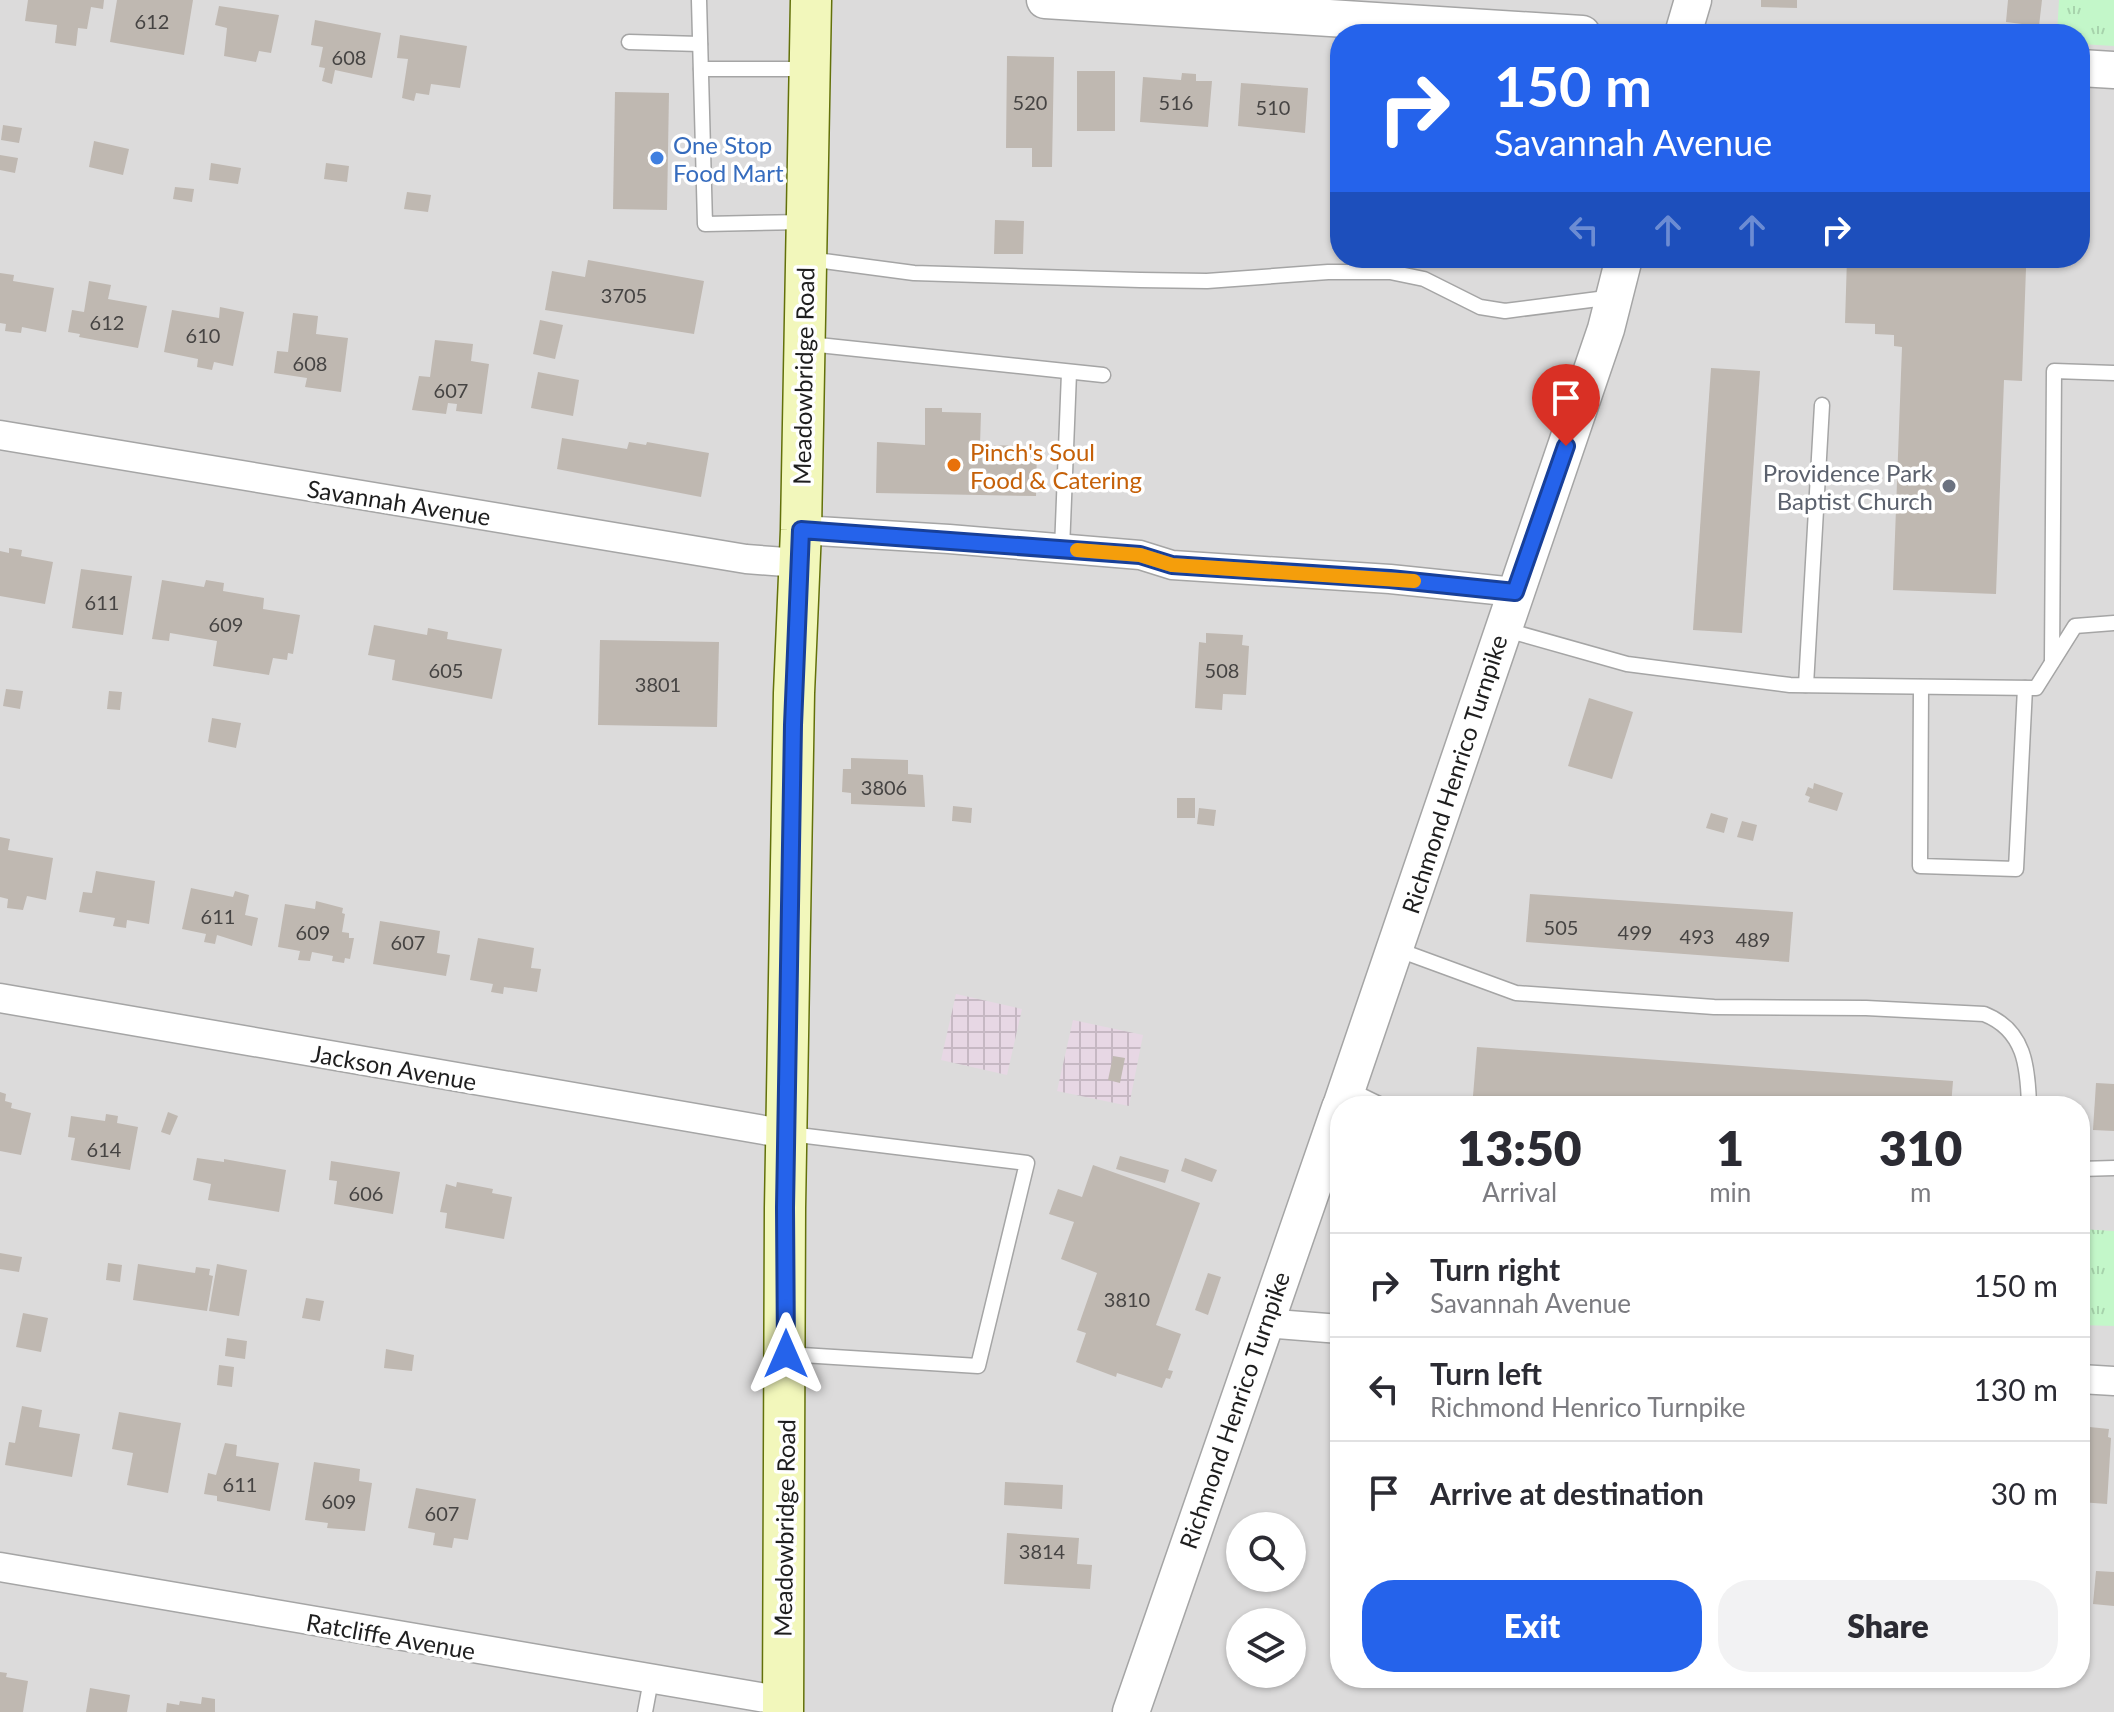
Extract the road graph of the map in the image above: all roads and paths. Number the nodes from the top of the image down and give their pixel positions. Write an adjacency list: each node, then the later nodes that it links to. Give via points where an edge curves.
1 (699, 0): 9 (lane)
2 (811, 0): 11 (main road, Meadowbridge Road)
3 (1045, 0): 4 (street)
4 (1056, 0): 6 (street)
5 (1693, 0): 7 (street)
6 (1427, 24)
7 (1686, 24)
8 (629, 42): 9 (lane)
9 (700, 44): 10 (lane)
10 (701, 69): 11 (lane); 14 (lane, via 705,224)
11 (809, 69): 14 (main road, Meadowbridge Road)
12 (2090, 69): 13 (street)
13 (2114, 70)
14 (805, 240): 16 (lane, via 914,273 1207,281 1390,272 1424,279 1480,307 1505,311); 17 (main road, Meadowbridge Road)
15 (1621, 268): 16 (street, Richmond Henrico Turnpike)
16 (1614, 297): 25 (street, Richmond Henrico Turnpike)
17 (803, 343): 18 (lane); 23 (main road, Meadowbridge Road)
18 (1069, 373): 20 (lane); 24 (lane)
19 (2114, 373): 28 (lane, via 2054,371)
20 (1103, 375)
21 (1822, 405): 29 (lane)
22 (0, 435): 23 (street, Savannah Avenue, via 731,556)
23 (800, 546): 24 (street, Savannah Avenue); 36 (main road, Meadowbridge Road)
24 (1062, 549): 25 (street, Savannah Avenue, via 1140,555 1172,565)
25 (1515, 592): 27 (street, Richmond Henrico Turnpike)
26 (2114, 623): 28 (lane, via 2075,626)
27 (1502, 628): 29 (lane, via 1627,664); 32 (street, Richmond Henrico Turnpike)
28 (2052, 663): 31 (lane, via 2036,688)
29 (1806, 685): 30 (lane)
30 (1921, 687): 31 (lane); 31 (lane, via 1920,866 2016,869)
31 (2025, 688)
32 (1396, 949): 34 (street, Richmond Henrico Turnpike); 35 (lane, via 1516,993 1714,1007 1984,1014 2011,1029 2017,1040)
33 (0, 998): 36 (street, Jackson Avenue)
34 (1344, 1096)
35 (2028, 1096)
36 (787, 1134): 42 (main road, Meadowbridge Road); 42 (lane, via 1027,1163 978,1366)
37 (1330, 1135): 40 (street, Richmond Henrico Turnpike)
38 (2114, 1168): 39 (lane)
39 (2090, 1169)
40 (1263, 1323): 41 (street); 49 (street, Richmond Henrico Turnpike)
41 (1330, 1328)
42 (786, 1354): 47 (main road, Meadowbridge Road)
43 (2090, 1380): 44 (street)
44 (2114, 1381)
45 (0, 1567): 46 (street, Ratcliffe Avenue)
46 (651, 1680): 47 (street, Ratcliffe Avenue); 48 (lane)
47 (783, 1707)
48 (645, 1712)
49 (1131, 1712)

